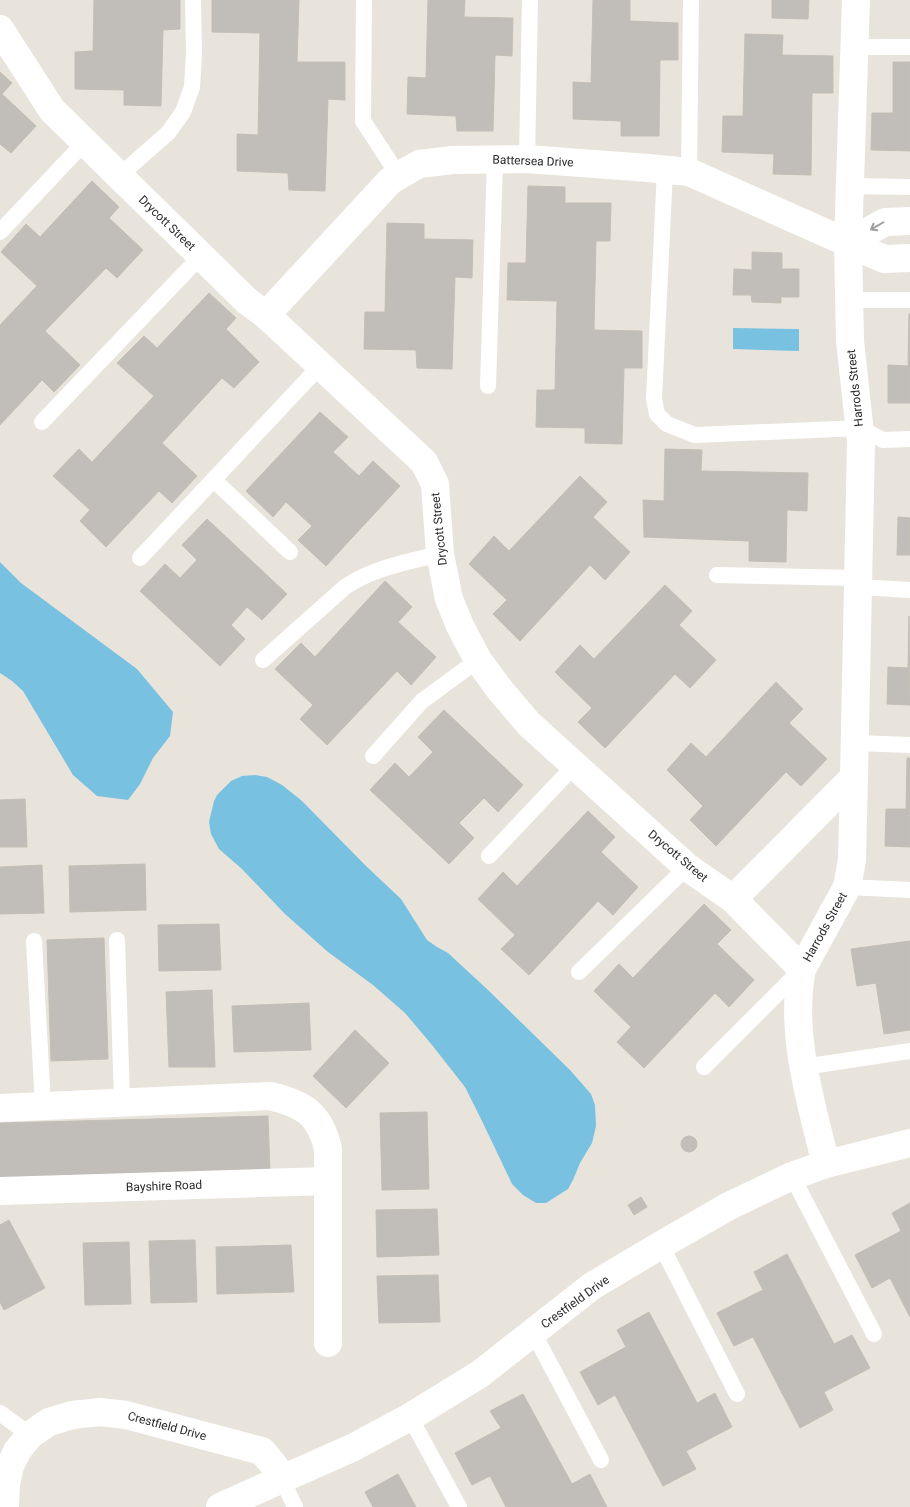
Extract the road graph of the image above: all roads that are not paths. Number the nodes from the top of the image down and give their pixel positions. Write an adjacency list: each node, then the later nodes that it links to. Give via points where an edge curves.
1 (193, 0): 13 (lane, via 192,87 183,112 168,133)
2 (364, 0): 14 (lane, via 363,121)
3 (530, 0): 10 (lane)
4 (691, 0): 12 (lane)
5 (856, 0): 7 (street, Harrods Street)
6 (0, 29): 9 (street, Drycott Street, via 52,110)
7 (854, 47): 8 (lane); 15 (street, Harrods Street)
8 (910, 47)
9 (84, 143): 13 (street, Drycott Street); 18 (lane)
10 (527, 159): 11 (street, Battersea Drive); 12 (street, Battersea Drive)
11 (495, 160): 14 (street, Battersea Drive, via 419,164); 26 (lane)
12 (677, 171): 19 (street, Battersea Drive); 28 (lane, via 654,399 658,414 667,424 696,435)
13 (119, 176): 20 (street, Drycott Street)
14 (399, 176): 24 (street, Battersea Drive, via 390,181)
15 (850, 186): 16 (lane); 19 (street, Harrods Street)
16 (910, 188)
17 (910, 221): 19 (street, one-way to 19, via 885,222)
18 (0, 232)
19 (848, 243): 21 (street, Battersea Drive, via 884,259); 22 (street, Harrods Street)
20 (201, 256): 24 (street, Drycott Street); 27 (lane)
21 (910, 258)
22 (849, 300): 23 (lane); 28 (street, Harrods Street, via 850,342)
23 (910, 300)
24 (266, 315): 25 (street, Drycott Street)
25 (320, 366): 30 (lane); 32 (street, Drycott Street, via 424,462 435,484)
26 (488, 386)
27 (42, 422)
28 (860, 428): 29 (lane, via 883,440); 35 (street, Harrods Street)
29 (910, 439)
30 (214, 480): 31 (lane); 33 (lane)
31 (290, 552)
32 (440, 554): 37 (lane, via 360,577 345,586); 38 (street, Drycott Street, via 449,599)
33 (140, 558)
34 (717, 575): 35 (lane)
35 (858, 582): 36 (lane); 39 (street, Harrods Street)
36 (910, 590)
37 (263, 660)
38 (478, 660): 41 (lane, via 422,702); 42 (street, Drycott Street, via 529,724)
39 (855, 743): 40 (lane); 43 (street, Harrods Street)
40 (910, 745)
41 (373, 756)
42 (574, 766): 44 (lane); 45 (street, Drycott Street)
43 (854, 776): 46 (street, Harrods Street, via 852,860); 48 (street)
44 (489, 856)
45 (687, 867): 48 (street, Drycott Street); 52 (lane)
46 (847, 887): 47 (lane); 51 (street, Harrods Street)
47 (910, 890)
48 (733, 899): 51 (street, Drycott Street)
49 (117, 940): 56 (lane)
50 (34, 941): 57 (lane)
51 (802, 969): 54 (lane); 55 (street, Harrods Street, via 798,1016)
52 (580, 972)
53 (910, 1051): 55 (lane)
54 (704, 1067)
55 (804, 1067): 60 (street, Harrods Street)
56 (122, 1103): 57 (street); 62 (street, via 270,1096 289,1100 308,1112 322,1129 328,1149)
57 (43, 1106): 58 (street)
58 (0, 1108)
59 (910, 1143): 60 (street, Crestfield Drive)
60 (826, 1164): 61 (street, Crestfield Drive)
61 (792, 1176): 64 (street, Crestfield Drive, via 729,1206); 66 (lane)
62 (328, 1181): 63 (street, Bayshire Road); 67 (street)
63 (0, 1191)
64 (661, 1245): 65 (street, Crestfield Drive, via 592,1286); 68 (lane)
65 (533, 1332): 70 (street, Crestfield Drive, via 480,1374); 72 (lane)
66 (874, 1334)
67 (328, 1343)
68 (737, 1394)
69 (0, 1413): 71 (lane)
70 (410, 1417): 73 (street, Crestfield Drive, via 352,1448); 77 (lane)
71 (30, 1435): 73 (street, Crestfield Drive, via 49,1422 72,1416 100,1412 126,1414 262,1451); 74 (street, Crestfield Drive, via 10,1466)
72 (602, 1460)
73 (282, 1479): 75 (street, Crestfield Drive); 76 (lane)
74 (4, 1507)
75 (220, 1507)
76 (295, 1507)
77 (459, 1507)

